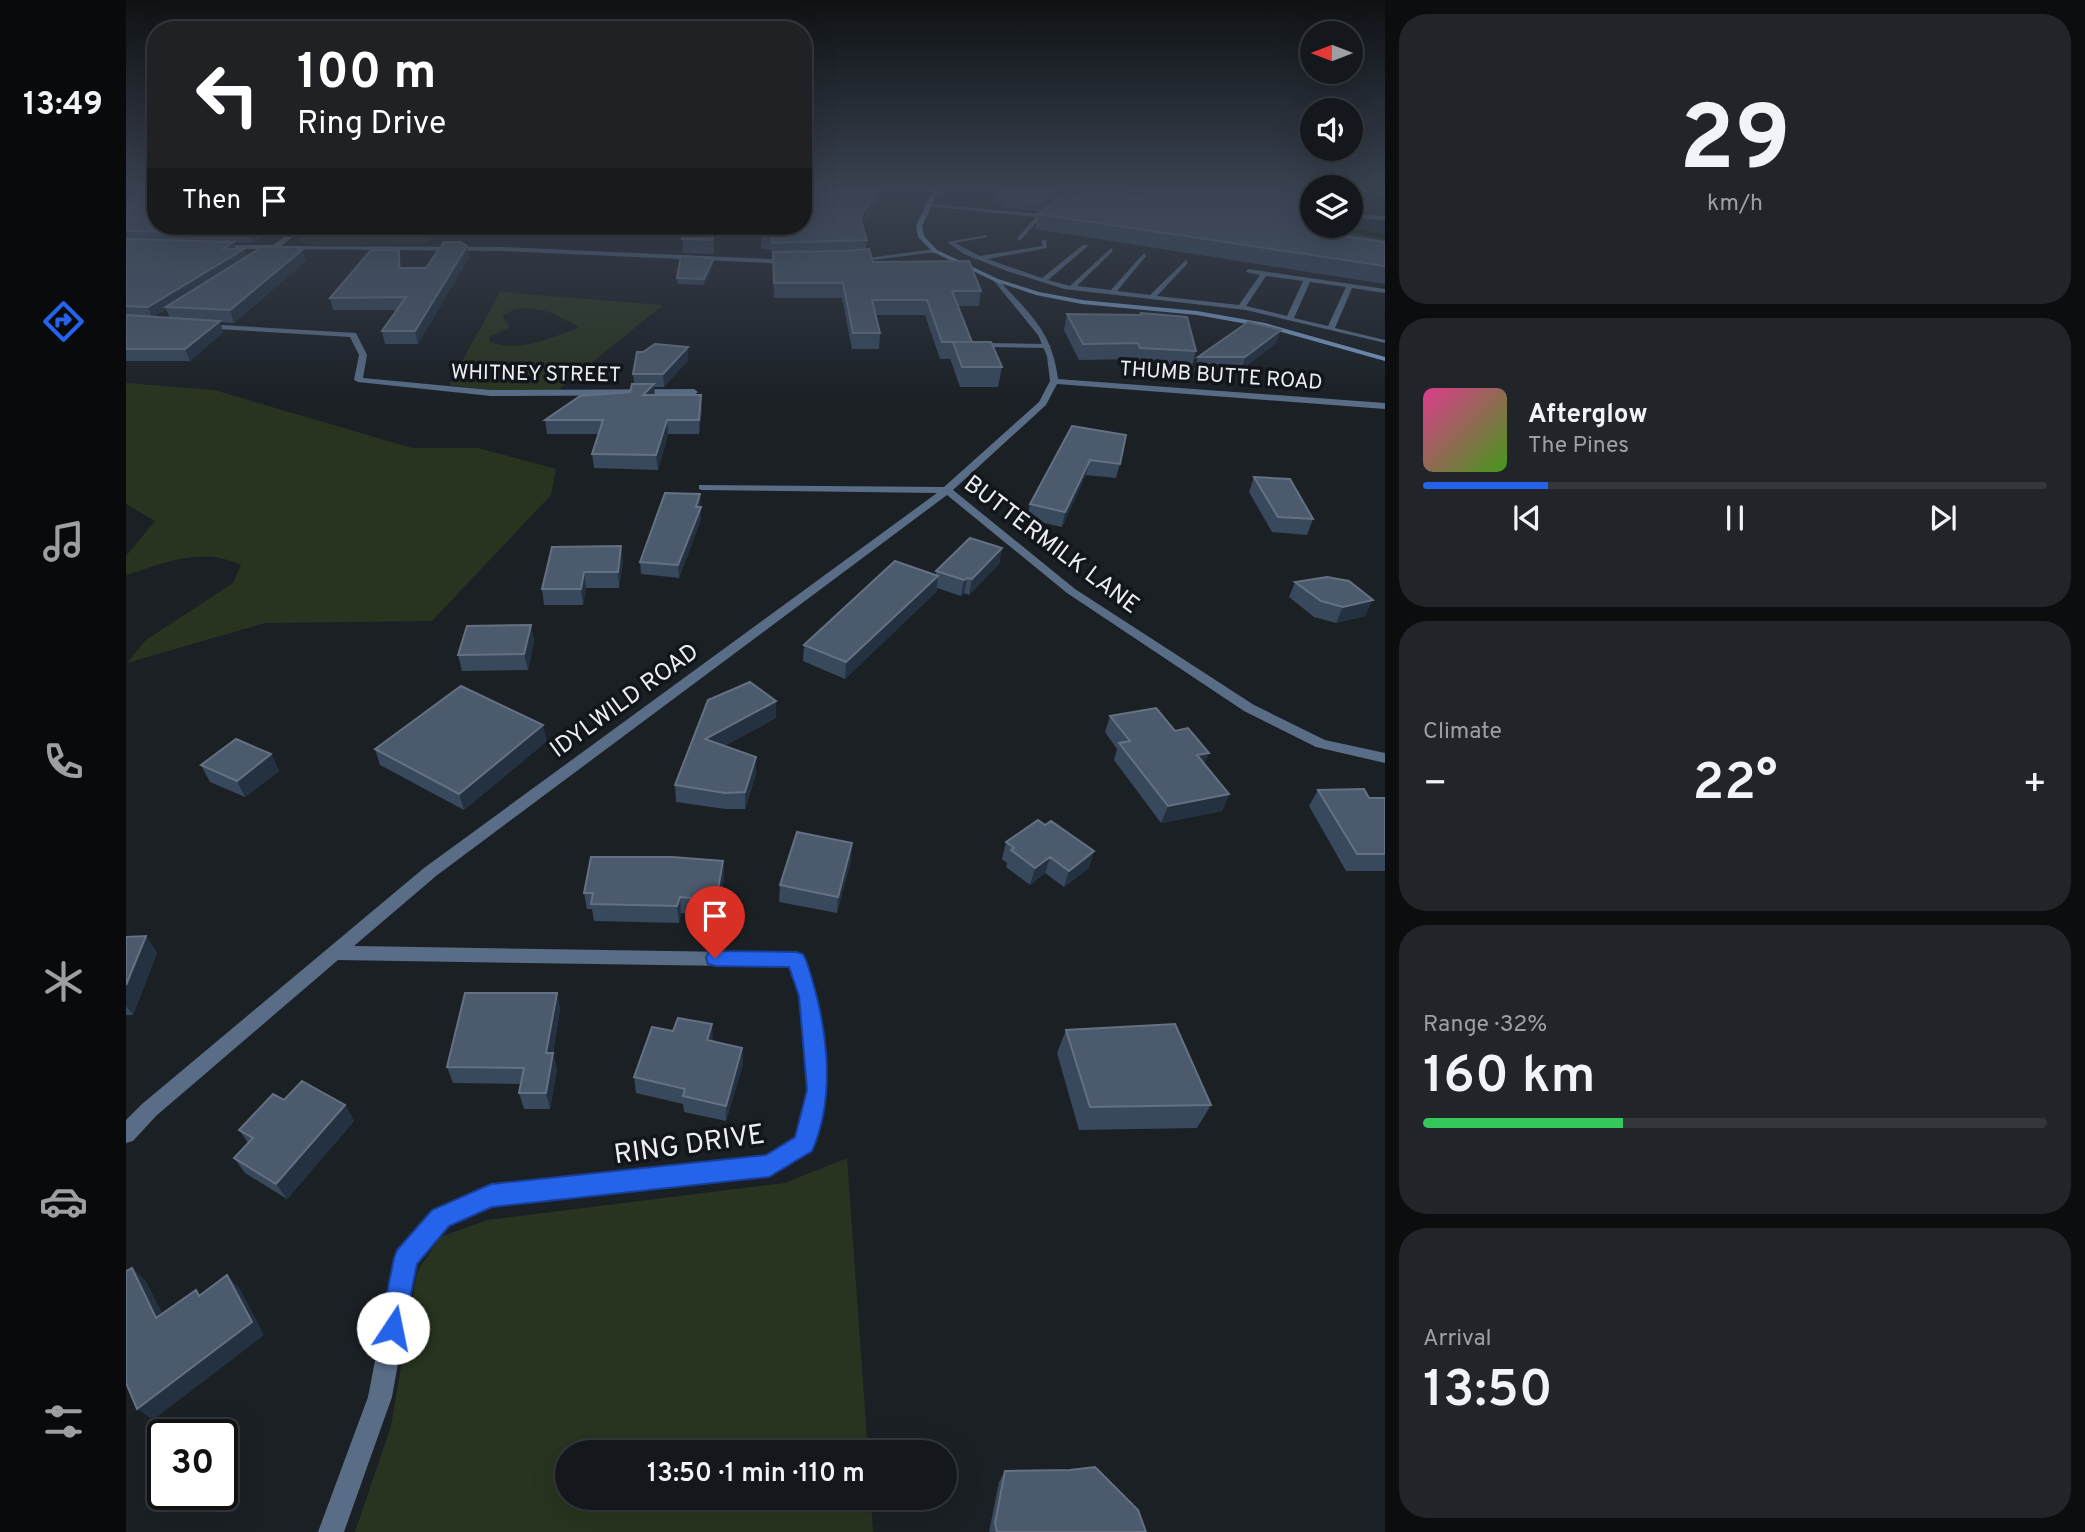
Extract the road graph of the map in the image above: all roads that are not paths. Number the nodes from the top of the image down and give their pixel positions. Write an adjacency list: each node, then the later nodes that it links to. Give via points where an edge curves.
1 (743, 259): 9 (street)
2 (857, 259): 8 (street)
3 (955, 259): 13 (main road)
4 (983, 259): 15 (street)
5 (1068, 259): 15 (street)
6 (1101, 259): 17 (street)
7 (1140, 259): 19 (street)
8 (845, 261)
9 (800, 262)
10 (1186, 262): 20 (street)
11 (1248, 271): 12 (street)
12 (1264, 273): 14 (street); 21 (street)
13 (996, 279): 28 (street); 29 (main road, via 1038,294 1082,302 1198,313 1265,325)
14 (1307, 280): 16 (street); 22 (street)
15 (1042, 281): 17 (street)
16 (1350, 286): 18 (street); 24 (street)
17 (1070, 288): 19 (street)
18 (1385, 291)
19 (1111, 293): 20 (street)
20 (1152, 297): 21 (street)
21 (1241, 308): 22 (street)
22 (1290, 318): 24 (street)
23 (195, 325): 31 (street, WHITNEY STREET, via 353,335 363,355 358,380 491,393)
24 (1331, 329): 26 (street)
25 (1385, 332): 26 (street)
26 (1382, 342): 29 (street)
27 (990, 345): 28 (street)
28 (1047, 346): 30 (street)
29 (1381, 358)
30 (1054, 381): 32 (street, THUMB BUTTE ROAD); 34 (street, IDYLWILD ROAD, via 1043,403)
31 (694, 392)
32 (1385, 406)
33 (702, 487): 34 (street, BUTTERMILK LANE)
34 (947, 490): 35 (street, BUTTERMILK LANE, via 1071,591 1249,708 1321,744); 36 (street, IDYLWILD ROAD, via 429,872)
35 (1385, 758)
36 (337, 953): 37 (street, IDYLWILD ROAD); 38 (street, RING DRIVE, via 796,960 808,996 818,1090 804,1144 769,1166 491,1196 441,1218 406,1258 380,1397)
37 (126, 1134)
38 (331, 1532)

